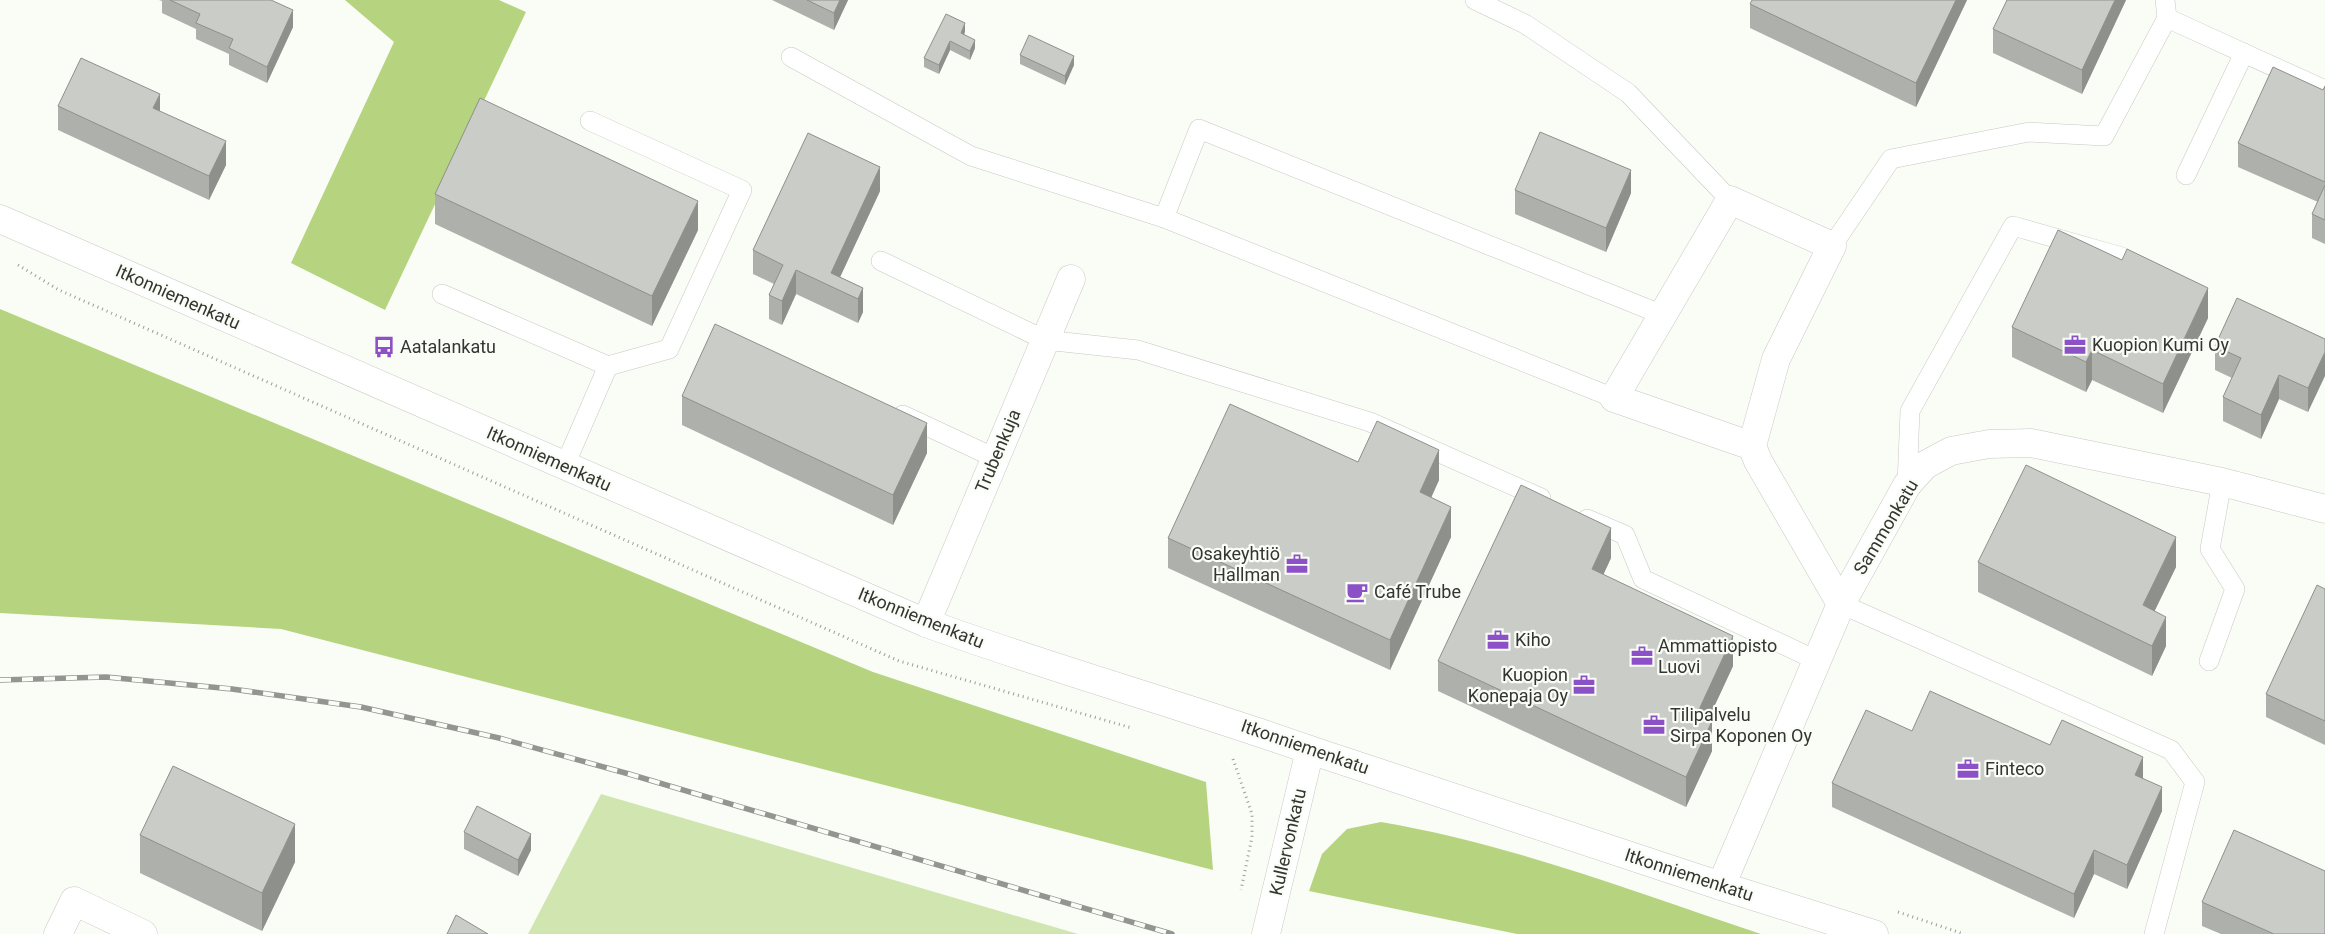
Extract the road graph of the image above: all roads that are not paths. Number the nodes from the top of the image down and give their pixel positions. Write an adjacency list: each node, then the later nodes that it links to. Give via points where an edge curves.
1 (1475, 0): 8 (lane, via 1525,24 1628,94)
2 (2166, 9): 3 (lane); 11 (lane, via 2104,136 2029,132 1891,159)
3 (2244, 53): 5 (lane); 7 (lane)
4 (791, 57): 9 (lane, via 971,156)
5 (2325, 90)
6 (590, 121): 18 (lane, via 742,190 669,349)
7 (2186, 175)
8 (1730, 200): 11 (street); 16 (street)
9 (1164, 218): 16 (lane, via 1199,129); 19 (lane)
10 (0, 219): 23 (street, Itkonniemenkatu)
11 (1832, 246): 21 (street, via 1776,359)
12 (2122, 257): 25 (lane, via 2013,226 1910,411)
13 (881, 261): 17 (lane)
14 (1071, 279): 17 (street, Trubenkuja)
15 (442, 294): 18 (lane)
16 (1663, 315): 19 (street)
17 (1045, 340): 22 (street, Trubenkuja); 29 (lane, via 1138,350 1370,422 1625,535 1643,579)
18 (608, 366): 23 (lane)
19 (1614, 398): 21 (street)
20 (888, 407): 22 (lane)
21 (1752, 446): 27 (street)
22 (995, 458): 28 (street, Trubenkuja)
23 (564, 465): 28 (street, Itkonniemenkatu)
24 (2222, 482): 25 (street, Sammonkatu, via 2031,443 2014,443 1950,451 1925,465); 26 (street, Sammonkatu); 30 (lane, via 2210,549 2235,589)
25 (1907, 485): 27 (street, Sammonkatu)
26 (2325, 509)
27 (1841, 604): 29 (street, Sammonkatu); 37 (lane, via 2170,750 2195,782)
28 (926, 623): 31 (street, Itkonniemenkatu)
29 (1818, 660): 32 (street, Sammonkatu)
30 (2209, 661)
31 (1310, 750): 32 (street, Itkonniemenkatu); 35 (street, Kullervonkatu)
32 (1721, 886): 36 (street, Itkonniemenkatu)
33 (58, 934): 34 (street, via 74,900)
34 (143, 934)
35 (1266, 934)
36 (1874, 934)
37 (2154, 934)

